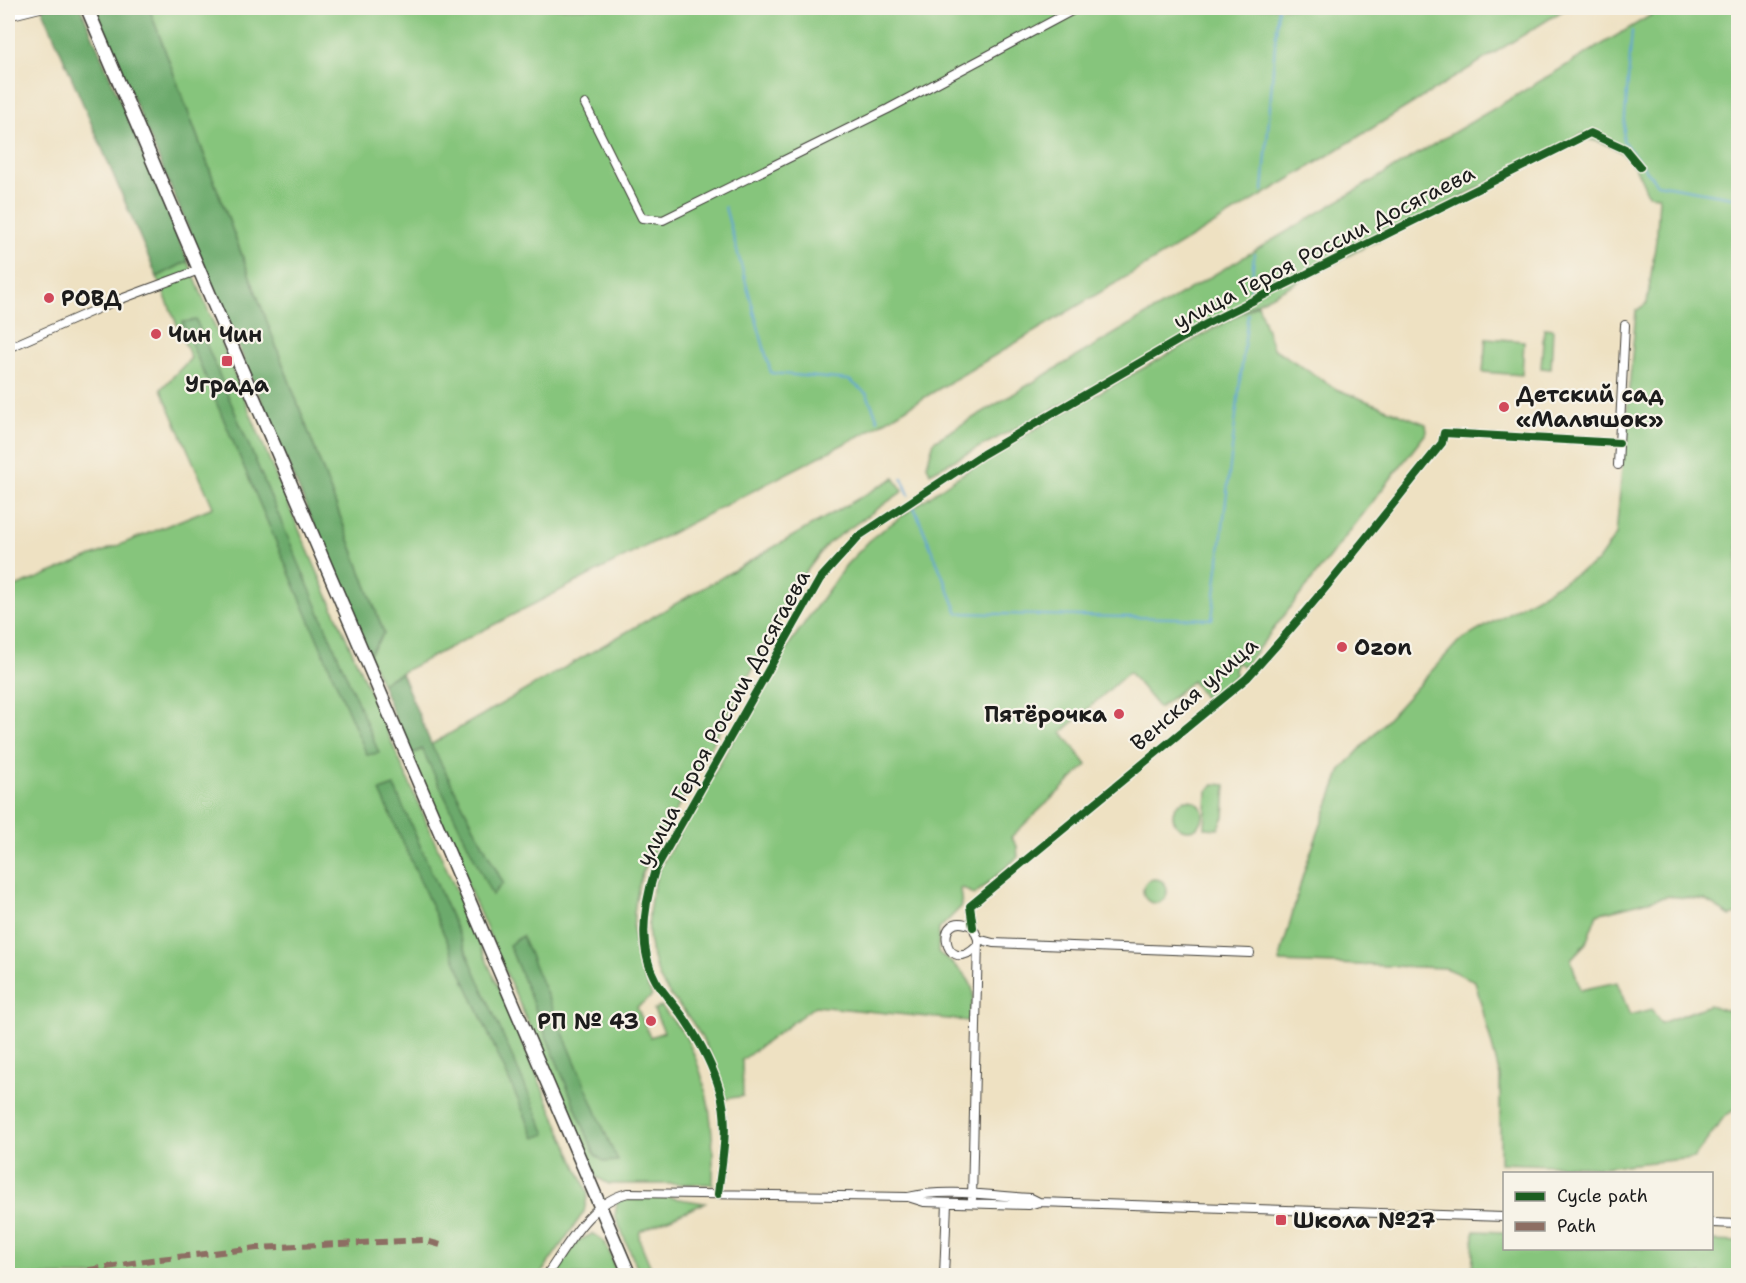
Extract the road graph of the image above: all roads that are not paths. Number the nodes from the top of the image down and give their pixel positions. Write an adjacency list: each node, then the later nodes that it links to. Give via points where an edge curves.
1 (40, 8): 4 (street)
2 (87, 8): 7 (highway)
3 (1077, 8): 5 (street, via 888,109 663,220 642,219)
4 (8, 16)
5 (585, 104)
6 (1640, 167): 15 (street, улица Героя России Досягаева, via 1625,149 1590,133 1208,323 983,454 859,536 820,579 655,870 645,904 644,930 656,981 687,1022 712,1066 720,1091 727,1121)
7 (200, 270): 9 (street, via 113,302); 19 (highway)
8 (1625, 325): 10 (street)
9 (8, 348)
10 (1619, 443): 11 (street); 12 (street, Венская улица, via 1443,433 1442,443 1247,678 970,906)
11 (1618, 465)
12 (973, 927): 13 (street); 13 (street, via 954,924 945,942 959,956 969,954)
13 (977, 943): 14 (street); 17 (street)
14 (1250, 953)
15 (718, 1194): 16 (street); 19 (street, via 628,1193)
16 (908, 1197): 17 (street, via 919,1194); 18 (street)
17 (972, 1199): 18 (street); 20 (street)
18 (948, 1203): 25 (street)
19 (600, 1204): 23 (street); 24 (highway)
20 (1503, 1217)
21 (1713, 1223): 22 (street)
22 (1738, 1224)
23 (546, 1275)
24 (630, 1275)
25 (944, 1275)

